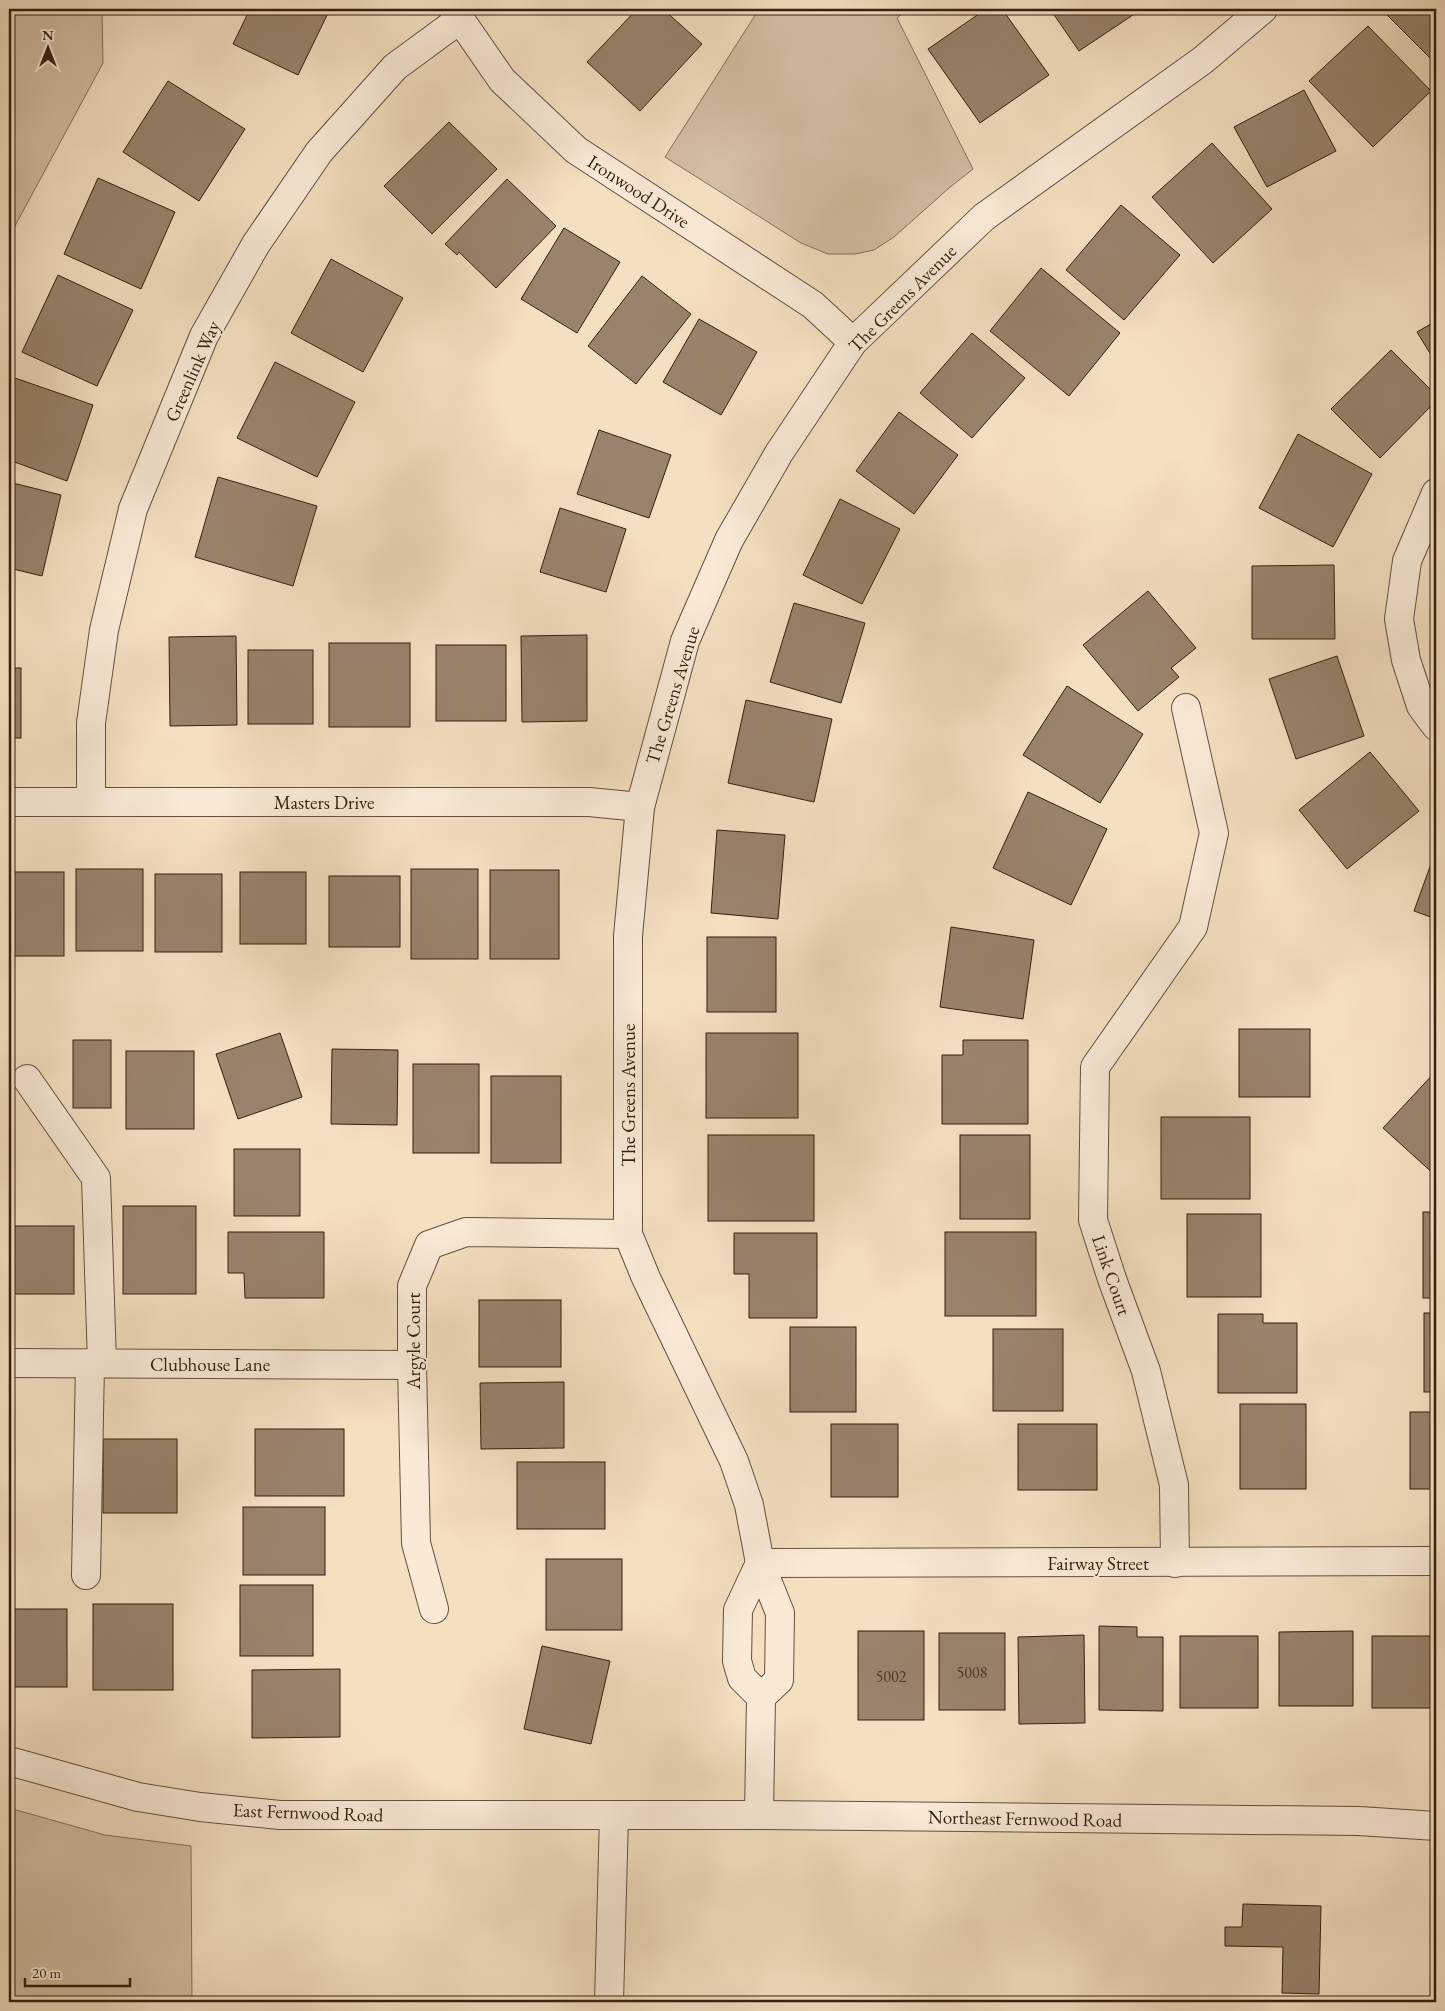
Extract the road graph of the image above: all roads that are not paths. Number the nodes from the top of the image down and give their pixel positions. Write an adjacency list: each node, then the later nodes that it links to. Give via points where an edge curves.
1 (1263, 9): 3 (street, The Greens Avenue, via 1202,60 984,217)
2 (456, 14): 3 (street, Ironwood Drive, via 502,80 576,150 813,305); 8 (street, Greenlink Way, via 396,67 319,152 256,244 204,336 133,509 106,621 91,723)
3 (853, 342): 9 (street, The Greens Avenue, via 779,454 729,540 685,641)
4 (1436, 493): 6 (street, via 1407,561 1398,619 1406,660 1421,706)
5 (1186, 708): 17 (street, Link Court, via 1214,833 1193,927 1095,1067 1093,1220 1146,1371 1174,1485)
6 (1436, 726)
7 (9, 802): 8 (street, Masters Drive)
8 (91, 802): 9 (street, Masters Drive, via 589,802)
9 (640, 807): 11 (street, The Greens Avenue, via 628,936)
10 (27, 1079): 13 (street, via 96,1178)
11 (628, 1234): 14 (street, Argyle Court, via 466,1232 429,1245 412,1286); 16 (street, The Greens Avenue, via 734,1461 749,1505)
12 (9, 1363): 13 (street, Clubhouse Lane)
13 (96, 1363): 14 (street, Clubhouse Lane); 18 (street)
14 (412, 1365): 19 (street, Argyle Court, via 416,1543)
15 (1436, 1561): 17 (street, Fairway Street)
16 (760, 1563): 17 (street, Fairway Street); 20 (street, The Greens Avenue, via 780,1613 779,1680); 20 (street, via 738,1610 737,1661 742,1678)
17 (1175, 1563)
18 (86, 1575)
19 (434, 1609)
20 (761, 1697): 22 (street)
21 (9, 1761): 23 (street, East Fernwood Road, via 138,1797 280,1815)
22 (759, 1815): 23 (street, Northeast Fernwood Road); 24 (street, Northeast Fernwood Road, via 1359,1820)
23 (614, 1816): 25 (street)
24 (1436, 1826)
25 (610, 2002)

